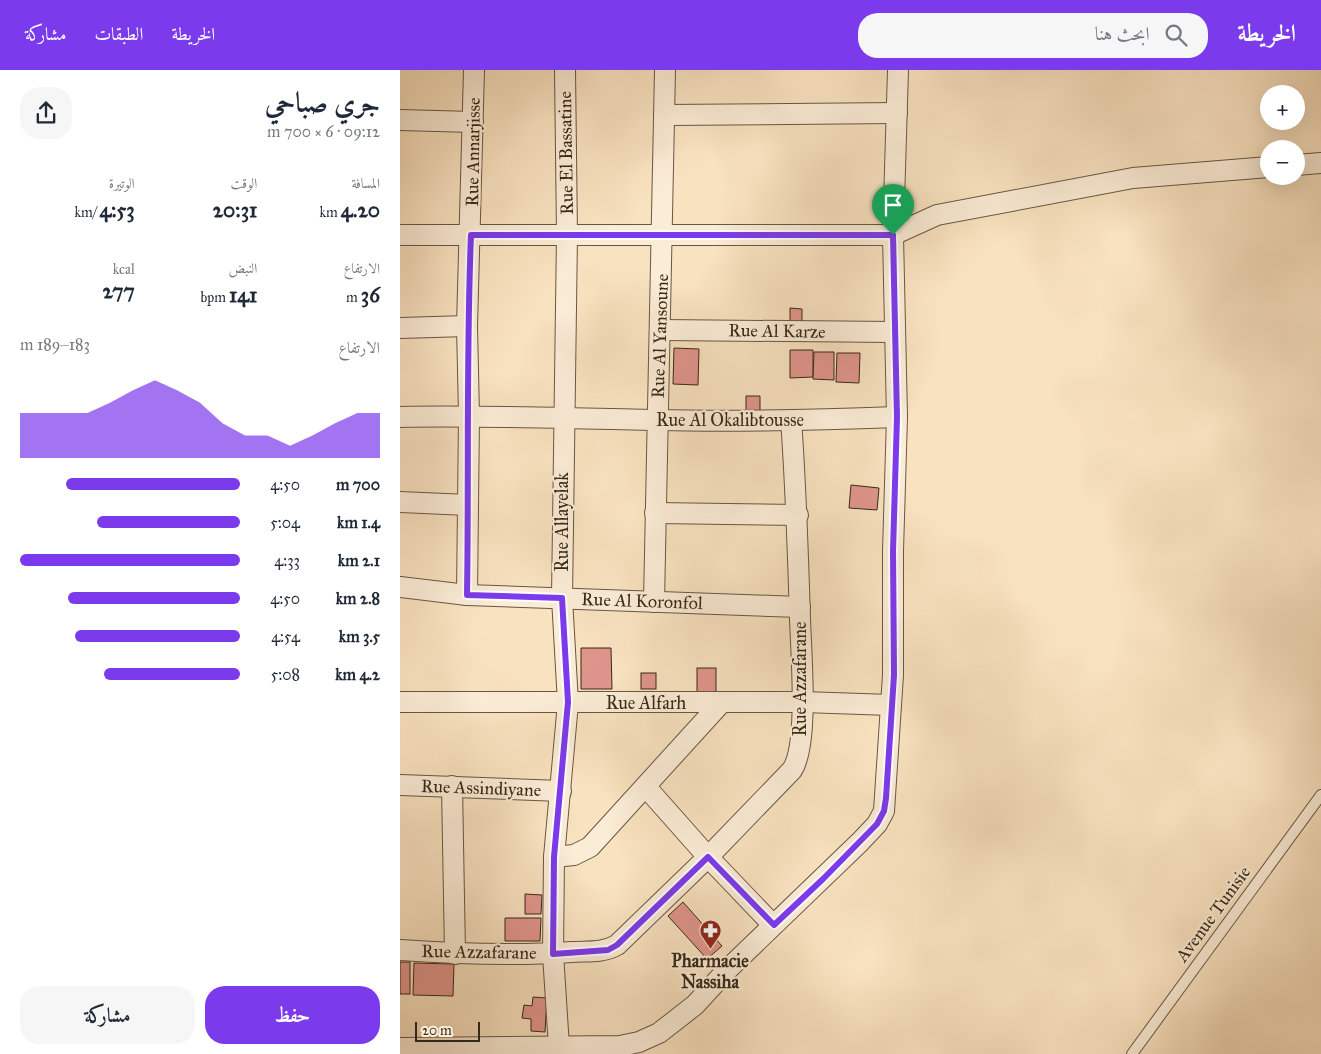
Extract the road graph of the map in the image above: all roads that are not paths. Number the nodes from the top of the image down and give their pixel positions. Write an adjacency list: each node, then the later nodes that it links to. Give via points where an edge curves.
1 (474, 70): 8 (street, Rue Annarjisse)
2 (565, 70): 14 (street, Rue El Bassatine)
3 (665, 70): 6 (street, Rue Al Yansoune)
4 (898, 70): 5 (street)
5 (897, 112): 6 (street); 16 (street)
6 (664, 115): 15 (street, Rue Al Yansoune)
7 (400, 120): 8 (street)
8 (473, 122): 13 (street, Rue Annarjisse)
9 (1321, 162): 10 (street)
10 (1305, 164)
11 (1260, 168): 16 (street, via 1133,178 937,215)
12 (400, 235): 13 (street)
13 (471, 235): 14 (street); 17 (street, Rue Annarjisse)
14 (567, 235): 15 (street); 23 (street, Rue Allayelak)
15 (663, 235): 16 (street); 19 (street, Rue Al Yansoune)
16 (893, 235): 20 (street)
17 (467, 326): 18 (street); 21 (street, Rue Annarjisse)
18 (400, 328)
19 (660, 330): 20 (street, Rue Al Karze); 25 (street, Rue Al Yansoune)
20 (894, 332): 24 (street)
21 (469, 415): 22 (street, Rue Al Okalibtousse); 23 (street, Rue Al Okalibtousse); 28 (street, Rue Annarjisse)
22 (400, 416)
23 (563, 416): 25 (street, Rue Al Okalibtousse); 33 (street, Rue Allayelak)
24 (897, 417): 26 (street, Rue Al Okalibtousse); 40 (street)
25 (657, 420): 26 (street, Rue Al Okalibtousse); 29 (street, Rue Al Yansoune)
26 (791, 420): 30 (street, Rue Azzafarane)
27 (400, 502): 28 (street)
28 (468, 505): 32 (street, Rue Annarjisse)
29 (655, 513): 30 (street); 34 (street, Rue Al Yansoune)
30 (798, 515): 35 (street, Rue Azzafarane)
31 (400, 587): 32 (street, Rue Al Koronfol)
32 (467, 595): 33 (street, Rue Al Koronfol)
33 (562, 598): 34 (street, Rue Al Koronfol); 37 (street, Rue Allayelak)
34 (654, 602): 35 (street, Rue Al Koronfol)
35 (800, 607): 38 (street, Rue Azzafarane)
36 (400, 702): 37 (street, Rue Alfarh)
37 (568, 702): 39 (street, Rue Alfarh); 44 (street, Rue Allayelak)
38 (803, 702): 39 (street, Rue Alfarh); 40 (street, Rue Alfarh); 47 (street, Rue Azzafarane, via 795,765)
39 (721, 703): 43 (street)
40 (892, 705): 48 (street, via 884,811 860,842)
41 (400, 785): 42 (street, Rue Assindiyane)
42 (452, 786): 44 (street, Rue Assindiyane); 50 (street)
43 (646, 787): 46 (street, via 590,846 574,855); 47 (street)
44 (562, 791): 46 (street, Rue Allayelak)
45 (1321, 795): 54 (lane, Avenue Tunisie)
46 (554, 857): 51 (street, Rue Allayelak)
47 (708, 857): 48 (street); 51 (street, Rue Azzafarane, via 617,945 608,950)
48 (774, 925): 52 (street, via 695,1005 659,1033 620,1046)
49 (400, 950): 50 (street, Rue Azzafarane)
50 (455, 954): 51 (street, Rue Azzafarane)
51 (553, 954): 52 (street, Rue Allayelak)
52 (559, 1047): 53 (street)
53 (400, 1048)
54 (1132, 1054)

